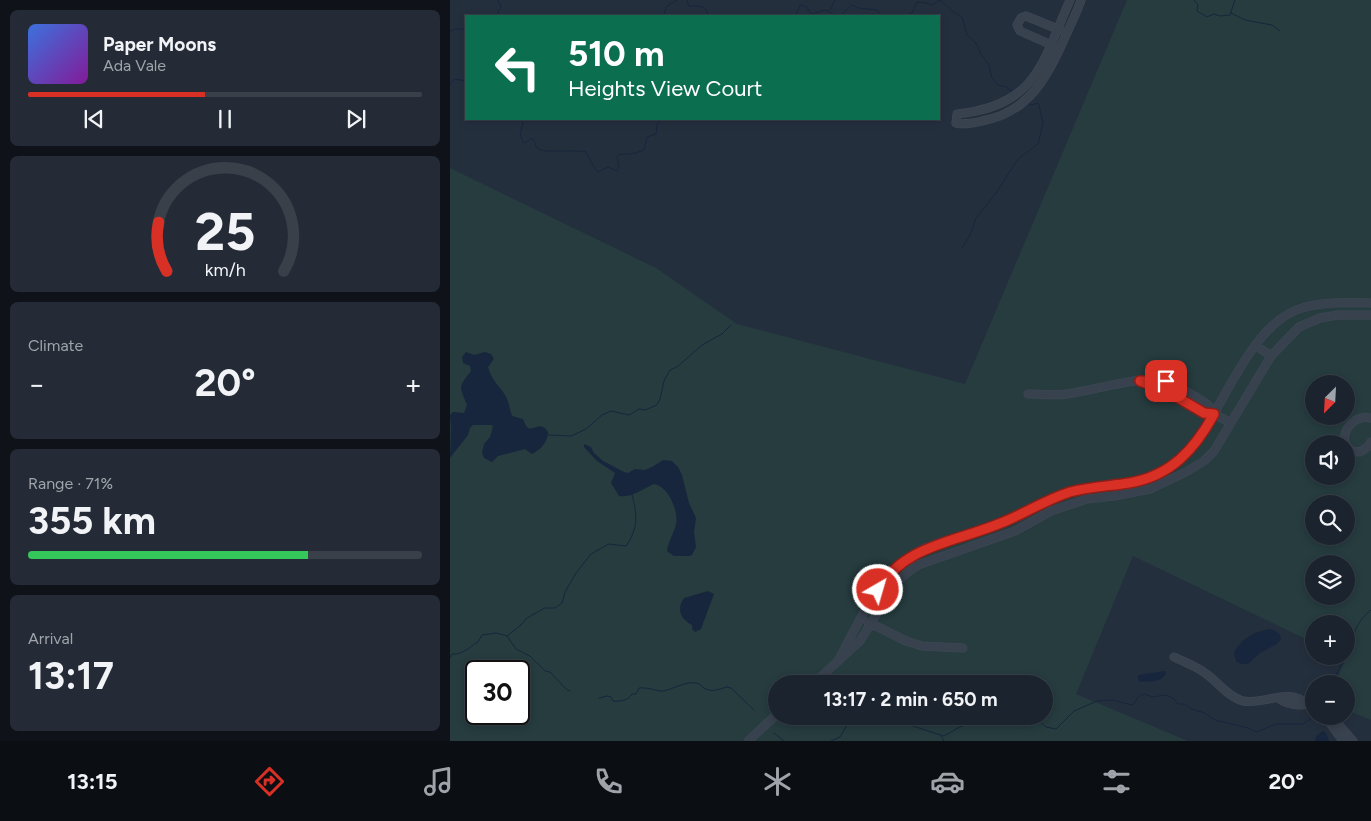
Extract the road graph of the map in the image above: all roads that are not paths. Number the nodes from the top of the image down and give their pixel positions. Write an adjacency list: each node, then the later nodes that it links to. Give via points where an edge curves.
1 (1070, 0): 3 (street)
2 (1080, 0): 4 (street)
3 (1058, 29): 4 (street); 5 (street); 5 (street, via 1026,16 1021,18 1020,31)
4 (1067, 33): 6 (street)
5 (1051, 45): 6 (street); 7 (street)
6 (1060, 49): 8 (street)
7 (1033, 78): 8 (street); 9 (street, via 1011,100)
8 (1041, 83): 10 (street, via 1029,98)
9 (988, 108): 10 (street); 10 (street, via 957,114 956,123 965,125)
10 (993, 120)
11 (1371, 303): 12 (street)
12 (1318, 304): 14 (street); 15 (street, via 1282,317)
13 (1371, 315): 14 (street)
14 (1320, 318): 16 (street, via 1299,327)
15 (1255, 345): 16 (street); 18 (street)
16 (1271, 356): 20 (street)
17 (1028, 394): 18 (street, via 1066,394 1160,380 1174,384 1210,405)
18 (1214, 414): 20 (street); 24 (street, via 1197,442)
19 (1371, 418): 21 (street, via 1354,420 1345,430)
20 (1230, 423): 25 (street, via 1209,457)
21 (1345, 435)
22 (1371, 442): 23 (street, via 1360,452)
23 (1355, 451)
24 (1170, 466): 25 (street); 26 (street, via 1145,479)
25 (1176, 477): 27 (street, via 1150,488)
26 (1079, 490): 27 (street); 28 (street, via 1047,500 1000,524)
27 (1083, 500): 29 (street)
28 (975, 532): 29 (street); 30 (street, via 926,548)
29 (978, 544): 31 (street)
30 (907, 559): 31 (street); 32 (street, via 884,580)
31 (914, 568): 33 (street, via 894,585)
32 (862, 618): 33 (street); 36 (street)
33 (870, 623): 34 (street, via 922,646); 36 (street, via 856,645)
34 (963, 648)
35 (1174, 657): 38 (street, via 1203,672 1243,700 1278,698)
36 (838, 660): 37 (street)
37 (822, 675)
38 (1305, 706)
39 (768, 723): 41 (street)
40 (1338, 725): 44 (street)
41 (758, 732): 42 (street); 43 (street)
42 (748, 741)
43 (755, 741)
44 (1349, 741)

